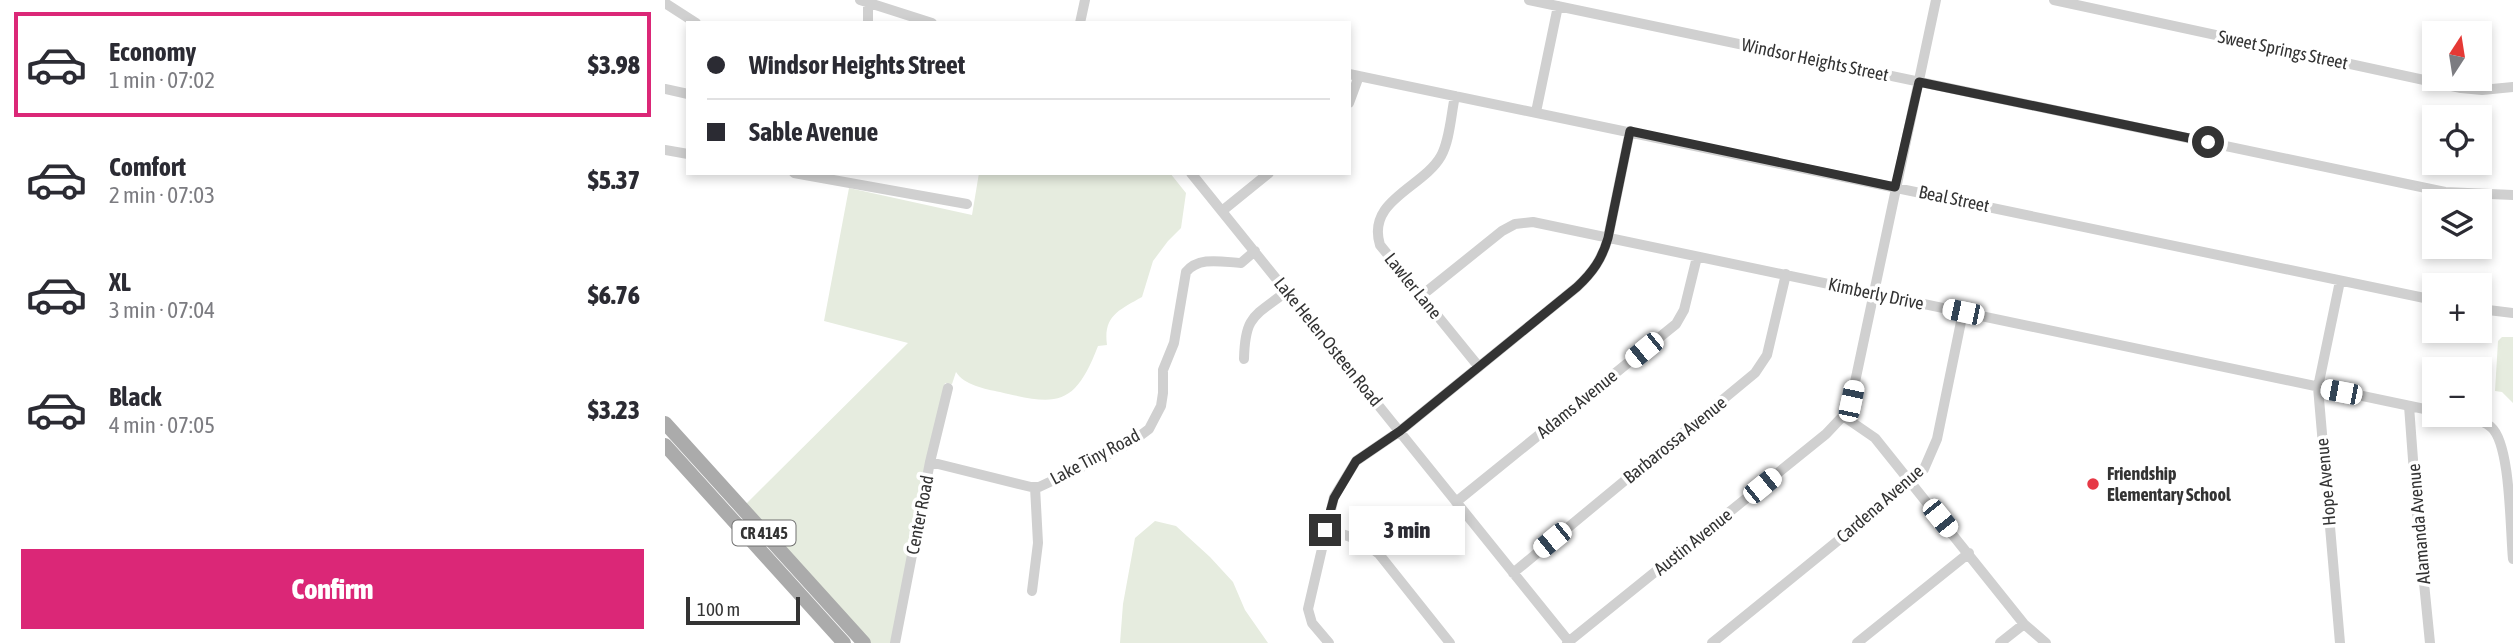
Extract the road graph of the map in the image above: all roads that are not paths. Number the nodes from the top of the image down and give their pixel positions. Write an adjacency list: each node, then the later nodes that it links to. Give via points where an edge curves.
1 (1084, 0): 11 (street)
2 (1529, 0): 7 (street, Windsor Heights Street)
3 (1935, 0): 13 (street, Austin Avenue)
4 (2054, 0): 14 (street, Sweet Springs Street, via 2462,88)
5 (864, 1): 9 (street); 10 (street)
6 (665, 3): 8 (street)
7 (1558, 6): 13 (street, Windsor Heights Street); 18 (street)
8 (693, 21)
9 (868, 21)
10 (926, 21)
11 (1080, 21)
12 (1354, 75): 17 (street, Beal Street)
13 (1919, 82): 25 (street, Austin Avenue); 26 (street, Windsor Heights Street, via 2445,192)
14 (2513, 87)
15 (665, 89): 16 (street)
16 (686, 94)
17 (1455, 96): 18 (street, Beal Street); 36 (street, Lawler Lane, via 1443,153 1432,170 1379,216 1380,245)
18 (1536, 112): 19 (street, Beal Street)
19 (1630, 131): 25 (street, Beal Street); 29 (street)
20 (665, 150): 21 (street)
21 (686, 154)
22 (805, 175): 27 (street)
23 (1193, 175): 28 (street, Lake Helen Osteen Road)
24 (1267, 175): 28 (street)
25 (1895, 187): 33 (street, Beal Street); 35 (street, Austin Avenue)
26 (2513, 195)
27 (967, 204)
28 (1222, 211): 30 (street, Lake Helen Osteen Road)
29 (1608, 238): 31 (street, Kimberly Drive); 36 (street, Kimberly Drive, via 1533,222 1515,224); 42 (street, via 1593,271 1577,287)
30 (1255, 251): 34 (street, Lake Helen Osteen Road); 54 (street, Lake Tiny Road, via 1241,263 1208,261 1192,265 1186,272 1174,343 1163,370 1161,406 1149,429 1101,458)
31 (1697, 257): 32 (street, Kimberly Drive); 55 (street, Adams Avenue, via 1676,324)
32 (1786, 274): 35 (street, Kimberly Drive); 59 (street, Barbarossa Avenue, via 1767,355 1755,373)
33 (2340, 281): 37 (street, Beal Street); 43 (street, Hope Avenue)
34 (1287, 291): 41 (street, via 1250,320); 50 (street, Lake Helen Osteen Road)
35 (1873, 294): 39 (street, Kimberly Drive); 47 (street, Austin Avenue, via 1851,401)
36 (1422, 296): 42 (street, Lawler Lane)
37 (2422, 298)
38 (2492, 310): 40 (street)
39 (1963, 312): 43 (street, Kimberly Drive); 53 (street, Cardena Avenue, via 1937,439 1924,469)
40 (2513, 313)
41 (1244, 359)
42 (1479, 367): 50 (street)
43 (2318, 387): 45 (street, Kimberly Drive); 72 (street, Hope Avenue)
44 (948, 388): 52 (street, Center Road)
45 (2409, 406): 46 (street, Kimberly Drive); 73 (street, Alamanda Avenue)
46 (2422, 409)
47 (1843, 416): 53 (street, via 1875,438); 62 (street, Austin Avenue, via 1826,435)
48 (665, 423): 64 (main road, CR 4145)
49 (2491, 427): 58 (street, via 2505,453)
50 (1400, 431): 55 (street, Lake Helen Osteen Road); 56 (street, via 1356,461 1334,498)
51 (665, 445): 63 (main road, CR 4145)
52 (930, 462): 54 (street, Lake Tiny Road); 65 (street, Center Road)
53 (1910, 482): 57 (street); 68 (street, Cardena Avenue)
54 (1035, 487): 60 (street, via 1038,543)
55 (1456, 502): 59 (street, Lake Helen Osteen Road)
56 (1325, 530): 66 (street, via 1308,609); 67 (street, via 1349,535 1378,554)
57 (1969, 553): 61 (street); 69 (street)
58 (2513, 559)
59 (1513, 573): 62 (street, Lake Helen Osteen Road)
60 (1032, 591)
61 (2024, 624): 70 (street); 71 (street)
62 (1569, 642)
63 (844, 643)
64 (864, 643)
65 (895, 643)
66 (1329, 643)
67 (1450, 643)
68 (1712, 643)
69 (1857, 643)
70 (2000, 643)
71 (2046, 643)
72 (2340, 643)
73 (2430, 643)

